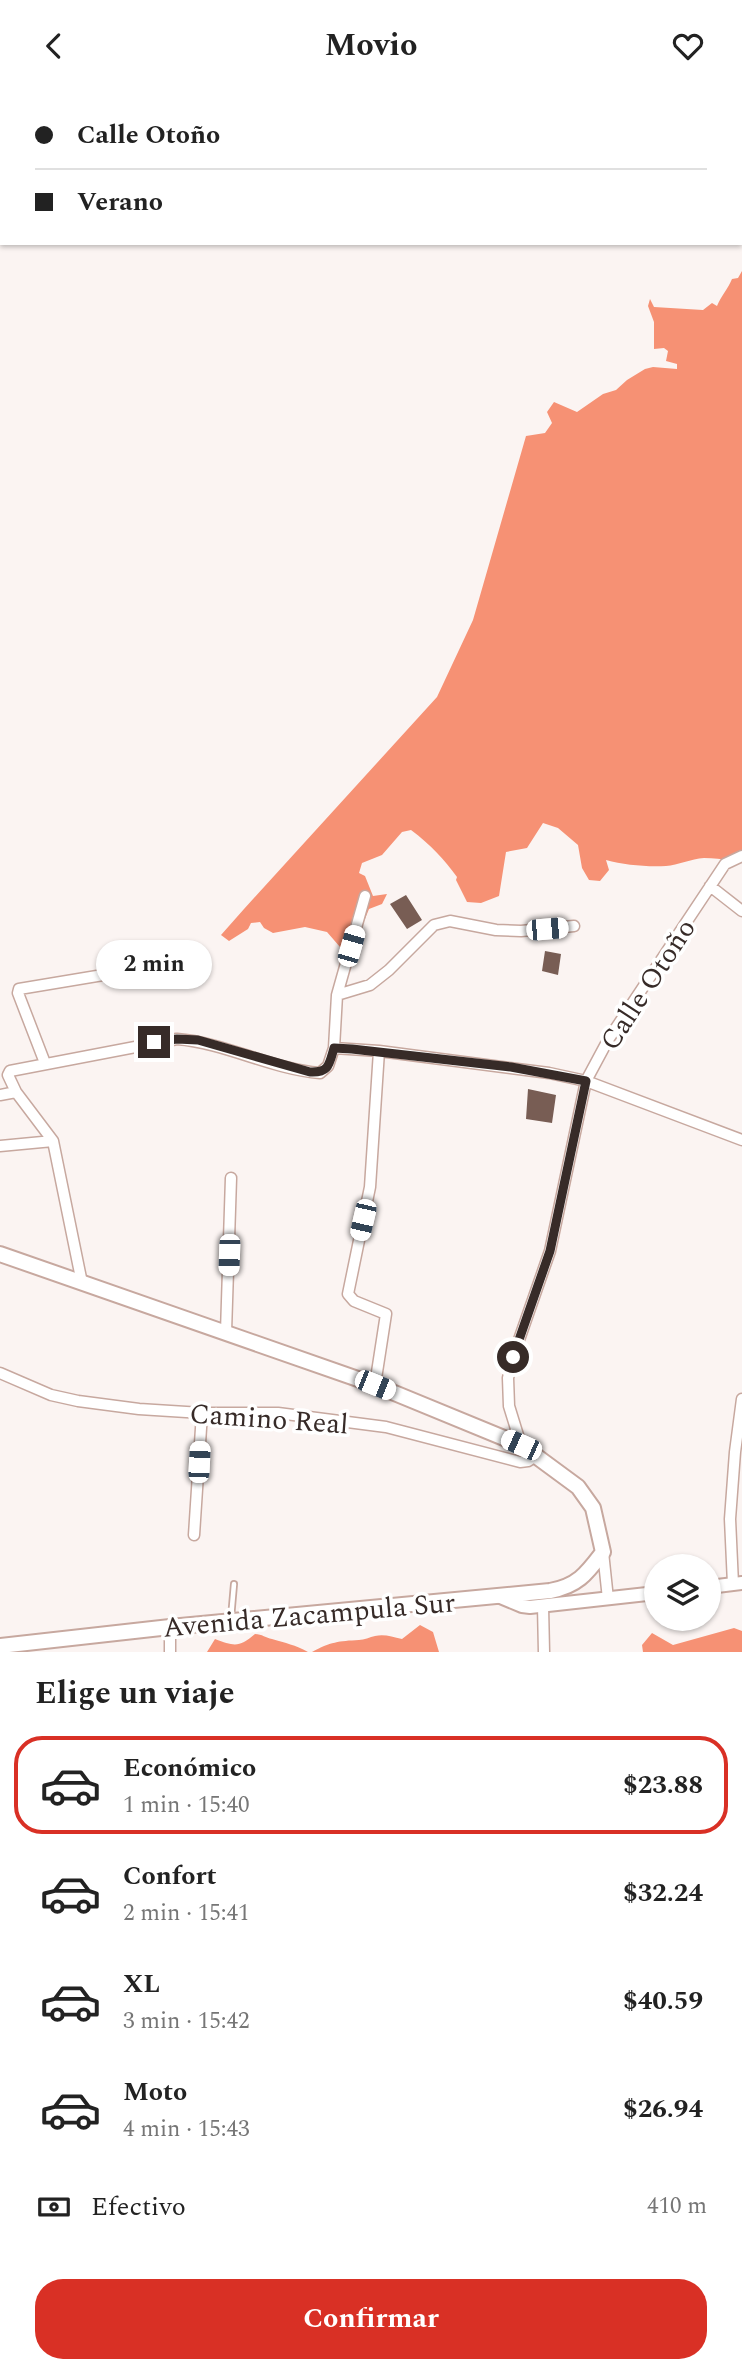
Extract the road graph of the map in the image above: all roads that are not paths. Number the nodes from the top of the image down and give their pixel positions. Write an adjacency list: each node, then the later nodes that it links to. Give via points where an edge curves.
1 (739, 857): 2 (street, Calle Otoño, via 724,865)
2 (710, 886): 4 (street); 11 (street, Calle Otoño)
3 (365, 896): 7 (street)
4 (742, 911)
5 (573, 926): 7 (street, via 521,931 450,921 434,925 370,985)
6 (139, 969): 10 (street, via 19,989)
7 (337, 995): 8 (street)
8 (334, 1048): 9 (street); 10 (street, via 328,1066 320,1073 198,1040 177,1039)
9 (379, 1051): 11 (street); 22 (street, via 370,1187 348,1294 386,1314)
10 (45, 1063): 12 (street, via 10,1071)
11 (586, 1081): 14 (street); 25 (street, Calle Otoño, via 550,1251 508,1378 509,1406)
12 (16, 1092): 13 (street); 15 (street)
13 (0, 1095)
14 (742, 1140)
15 (53, 1141): 16 (street); 19 (street)
16 (0, 1146)
17 (231, 1178): 20 (street)
18 (0, 1254): 19 (main road)
19 (82, 1283): 20 (main road)
20 (226, 1332): 22 (main road)
21 (0, 1373): 24 (street, Camino Real, via 78,1401)
22 (375, 1385): 25 (main road)
23 (742, 1399): 30 (street, via 730,1519)
24 (202, 1413): 26 (street, Camino Real, via 278,1413 403,1431 520,1462); 27 (street)
25 (521, 1445): 26 (main road)
26 (537, 1455): 28 (main road, via 589,1501)
27 (194, 1535)
28 (603, 1552): 32 (main road, Avenida Zacampula Sur, via 570,1587); 33 (street)
29 (234, 1584): 35 (lane)
30 (737, 1584)
31 (644, 1594): 33 (street)
32 (498, 1596): 34 (street, via 523,1607); 35 (main road, Avenida Zacampula Sur)
33 (608, 1599): 34 (street)
34 (543, 1606): 39 (street)
35 (231, 1622): 36 (main road, Avenida Zacampula Sur)
36 (170, 1627): 37 (main road, Avenida Zacampula Sur); 38 (street)
37 (0, 1646)
38 (170, 1652)
39 (544, 1652)

